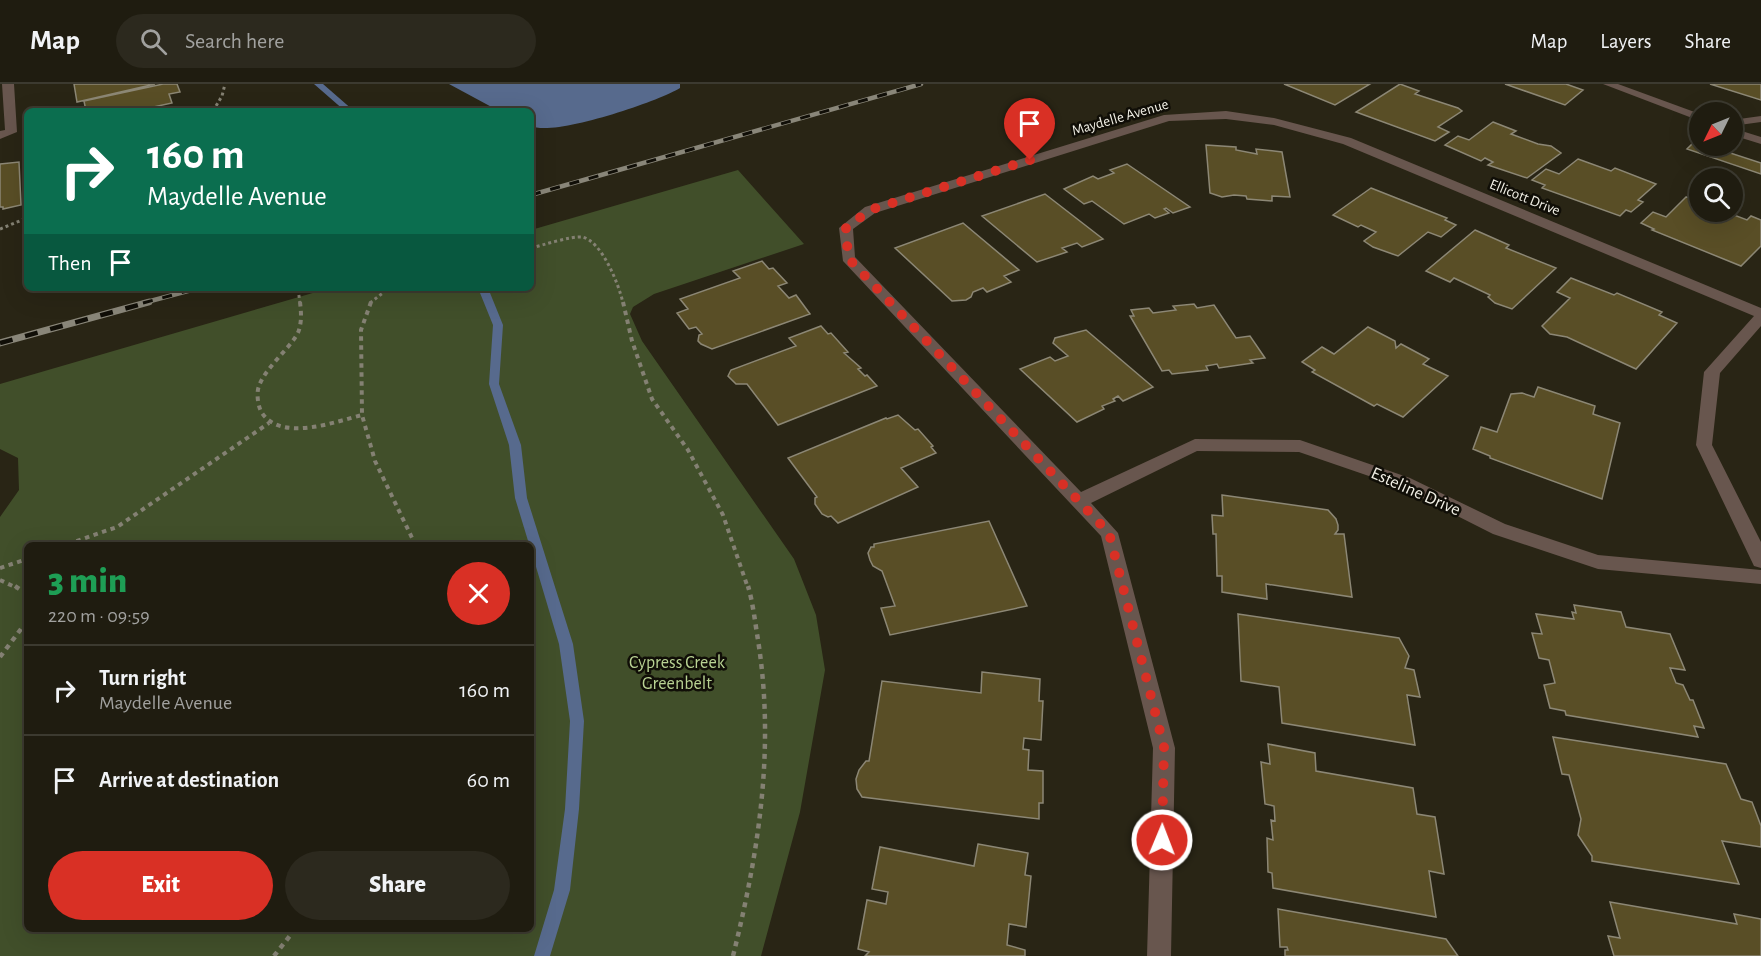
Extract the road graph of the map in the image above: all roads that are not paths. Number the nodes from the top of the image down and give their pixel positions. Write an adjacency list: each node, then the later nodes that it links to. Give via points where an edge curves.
1 (8, 84): 7 (street)
2 (1608, 84): 3 (lane)
3 (1689, 114)
4 (1761, 119): 5 (lane)
5 (1743, 121)
6 (1274, 122): 10 (street, Ellicott Drive, via 1347,141); 12 (street, Maydelle Avenue, via 1226,116 1168,118 870,210 846,228 848,258)
7 (6, 134)
8 (1743, 134): 9 (lane)
9 (1761, 141)
10 (1761, 313)
11 (1761, 317): 13 (street, via 1712,372 1704,445)
12 (1079, 501): 14 (street, Esteline Drive, via 1195,445 1300,446 1404,482 1499,529 1598,562); 15 (street, via 1109,533 1164,747)
13 (1761, 561)
14 (1761, 577)
15 (1159, 956)

